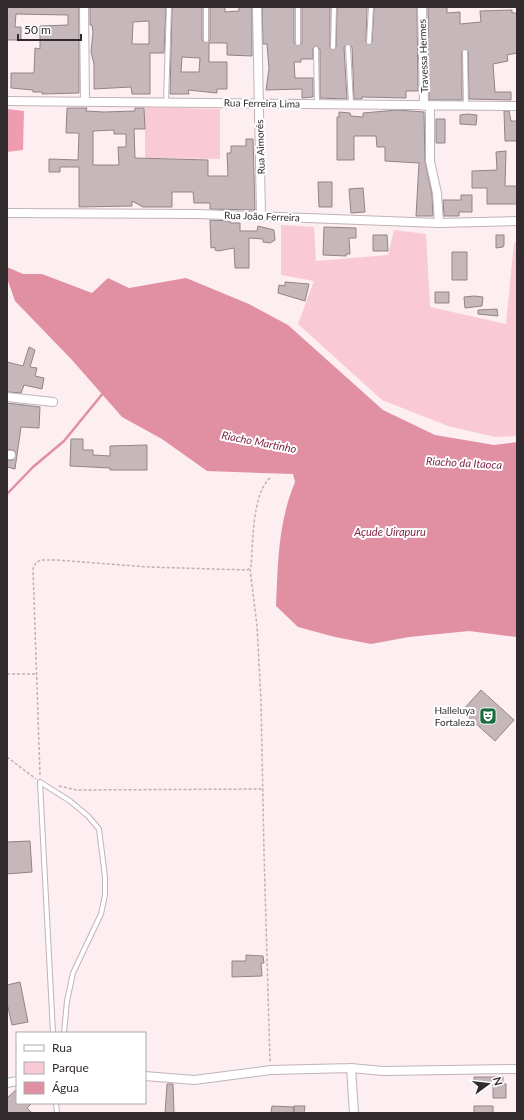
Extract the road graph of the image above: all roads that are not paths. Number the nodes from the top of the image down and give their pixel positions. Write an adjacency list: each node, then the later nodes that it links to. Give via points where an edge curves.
1 (84, 7): 17 (street)
2 (169, 7): 18 (lane)
3 (206, 7): 9 (lane)
4 (257, 7): 19 (street, Rua Aimorés)
5 (298, 7): 11 (lane)
6 (334, 7): 12 (lane)
7 (371, 7): 10 (lane)
8 (422, 7): 22 (street, Travessa Hermes)
9 (206, 40)
10 (369, 42)
11 (298, 43)
12 (333, 47)
13 (348, 47): 21 (lane)
14 (316, 49): 20 (lane)
15 (465, 52): 23 (lane)
16 (7, 101): 17 (street, Rua Ferreira Lima)
17 (85, 101): 18 (street, Rua Ferreira Lima)
18 (166, 102): 19 (street, Rua Ferreira Lima)
19 (258, 102): 20 (street, Rua Ferreira Lima); 26 (street, Rua Aimorés)
20 (317, 104): 21 (street, Rua Ferreira Lima)
21 (351, 105): 22 (street, Rua Ferreira Lima)
22 (427, 106): 23 (street, Rua Ferreira Lima); 28 (street, Travessa Hermes, via 430,161 438,194)
23 (466, 106): 24 (street, Rua Ferreira Lima)
24 (517, 106)
25 (7, 213): 26 (street, Rua João Ferreira)
26 (261, 216): 28 (street, Rua João Ferreira)
27 (517, 221): 28 (street, Rua João Ferreira)
28 (439, 223)
29 (7, 397): 30 (street)
30 (53, 402)
31 (53, 1032): 32 (lane, via 40,782 70,801 95,824 100,832 103,862 105,895 101,914 73,973)
32 (64, 1032)
33 (351, 1068): 34 (street, via 382,1071); 35 (street, via 271,1070 194,1080); 36 (street)
34 (517, 1070)
35 (146, 1076)
36 (354, 1113)

